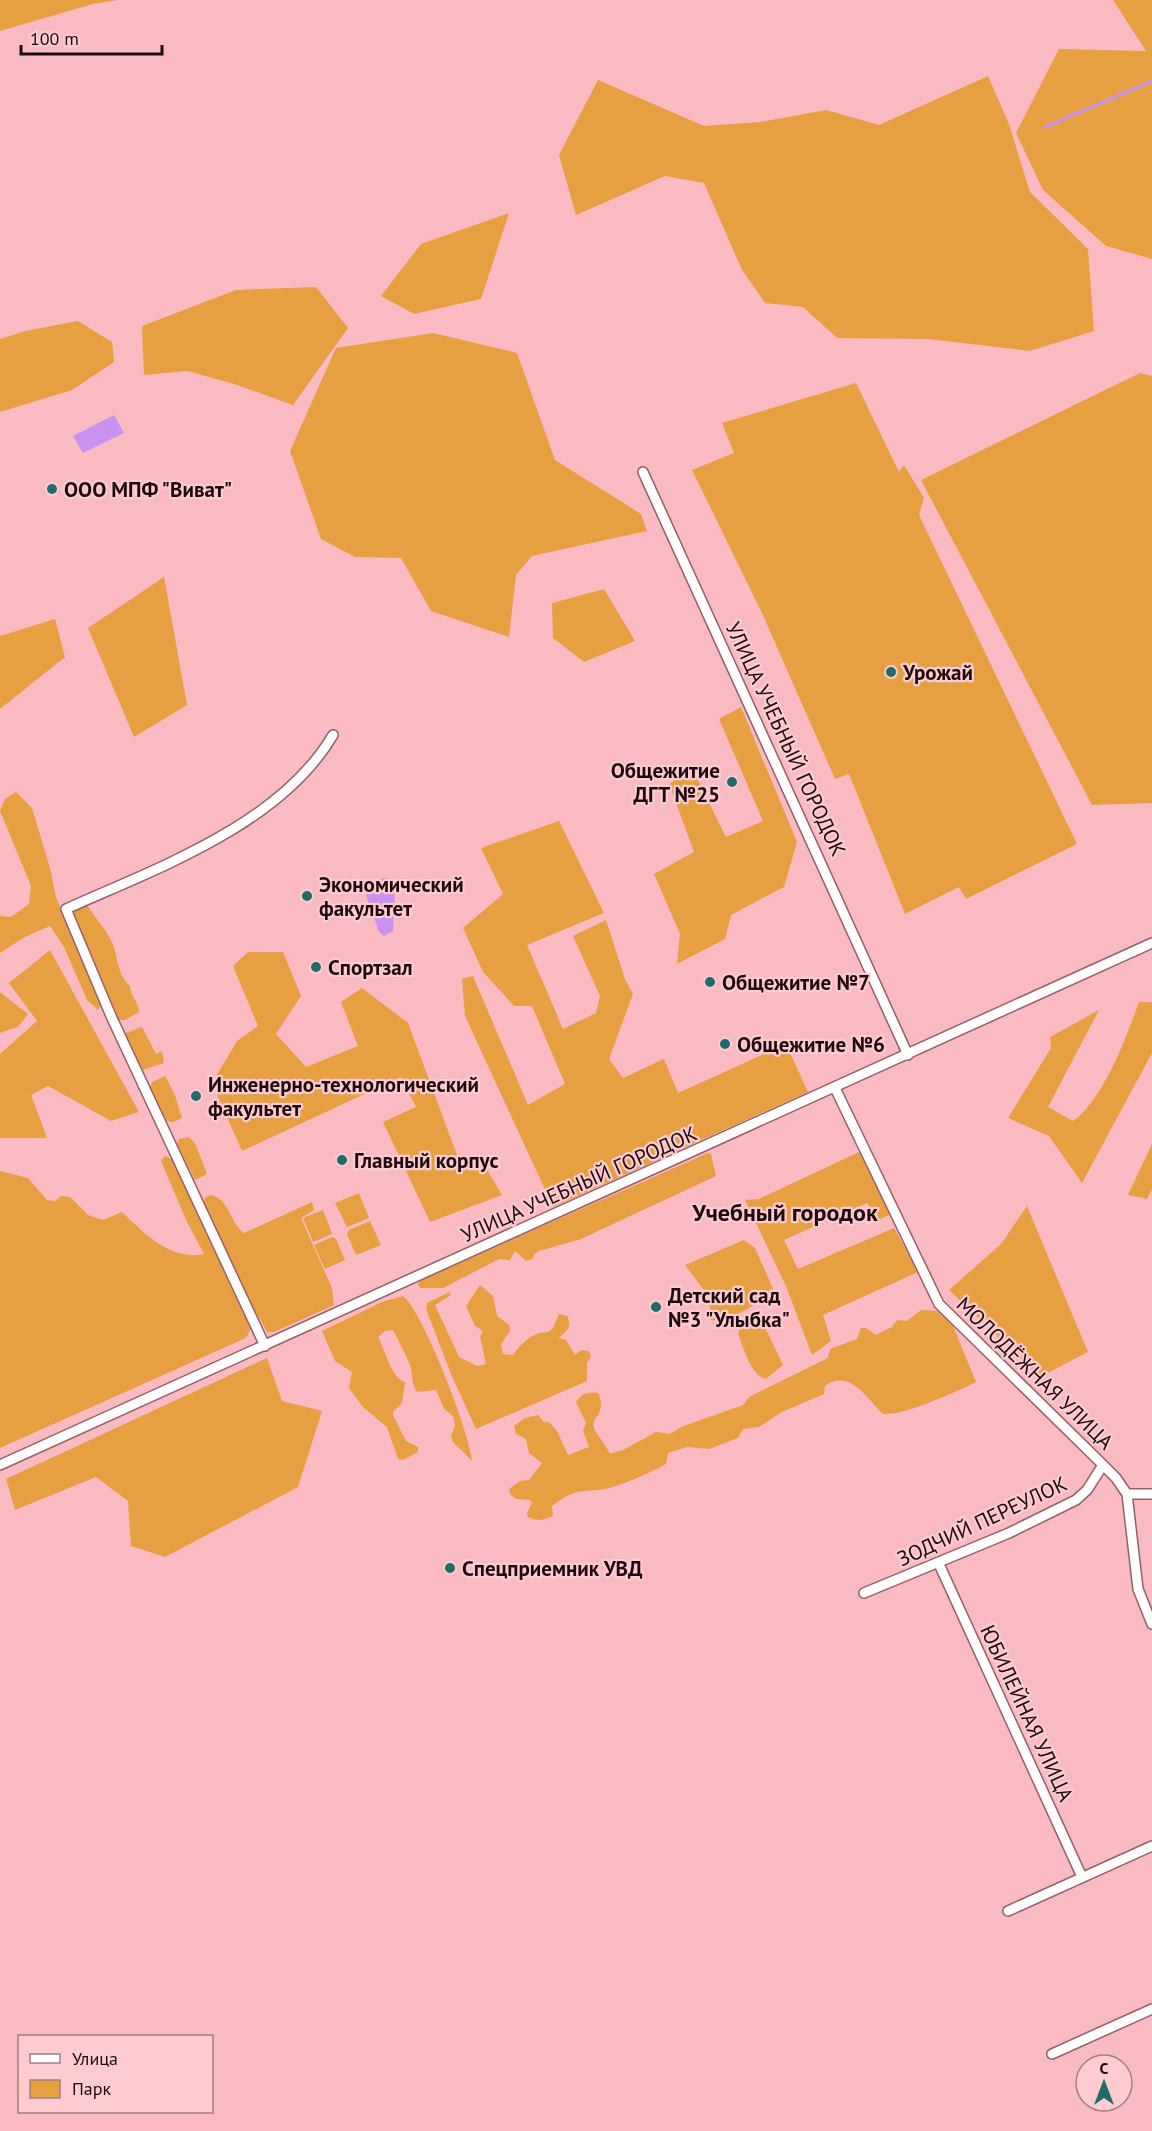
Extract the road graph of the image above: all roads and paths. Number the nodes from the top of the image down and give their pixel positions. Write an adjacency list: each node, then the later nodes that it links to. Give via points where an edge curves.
1 (643, 472): 4 (street, УЛИЦА УЧЕБНЫЙ ГОРОДОК)
2 (333, 735): 6 (street, via 323,752 289,787 246,821 66,909 111,1017)
3 (1152, 943): 4 (street, УЛИЦА УЧЕБНЫЙ ГОРОДОК)
4 (908, 1055): 5 (street, УЛИЦА УЧЕБНЫЙ ГОРОДОК)
5 (835, 1088): 6 (street, УЛИЦА УЧЕБНЫЙ ГОРОДОК); 8 (street, МОЛОДЁЖНАЯ УЛИЦА, via 939,1304)
6 (265, 1346): 7 (street, УЛИЦА УЧЕБНЫЙ ГОРОДОК)
7 (0, 1465)
8 (1103, 1465): 9 (street, МОЛОДЁЖНАЯ УЛИЦА); 11 (street, ЗОДЧИЙ ПЕРЕУЛОК, via 1076,1500)
9 (1127, 1494): 10 (street); 13 (street, via 1138,1589)
10 (1152, 1494)
11 (939, 1564): 12 (street, ЗОДЧИЙ ПЕРЕУЛОК); 15 (street, ЮБИЛЕЙНАЯ УЛИЦА)
12 (864, 1593)
13 (1152, 1624)
14 (1152, 1846): 15 (street)
15 (1082, 1877): 16 (street)
16 (1008, 1911)
17 (1152, 2009): 18 (street)
18 (1052, 2054)

